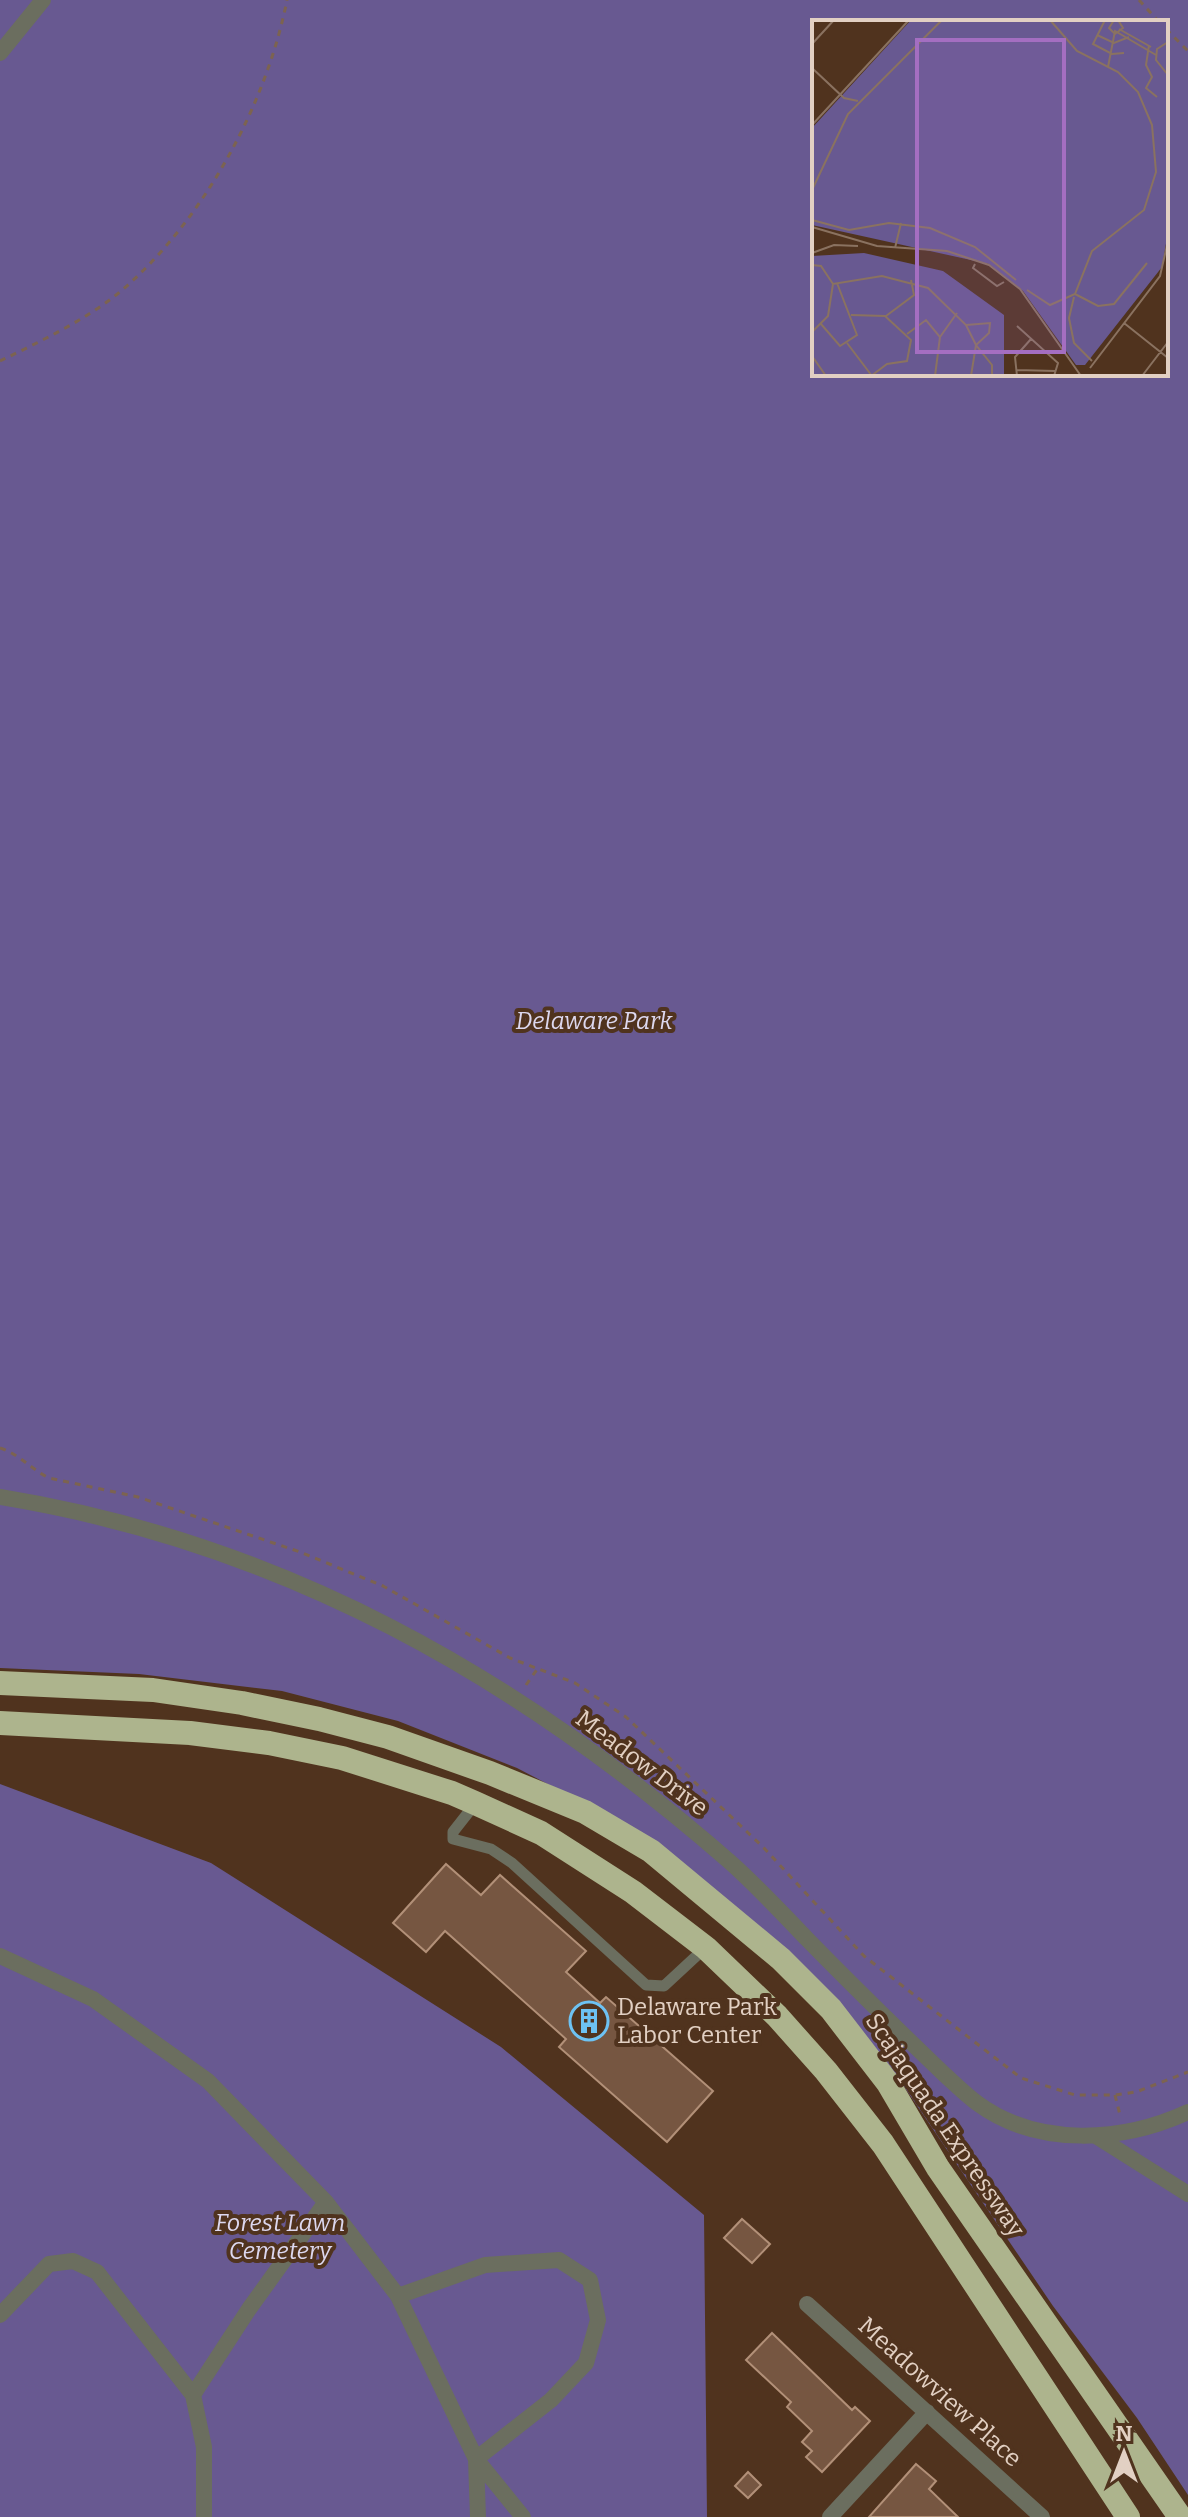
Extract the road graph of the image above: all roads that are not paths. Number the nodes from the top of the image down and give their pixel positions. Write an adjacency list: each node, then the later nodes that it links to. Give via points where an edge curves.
1 (43, 0): 2 (street)
2 (0, 53)
3 (0, 1497): 10 (street, Meadow Drive, via 111,1519 274,1572 364,1612 470,1669 674,1814 978,2104 1041,2131)
4 (0, 1683): 25 (highway, Scajaquada Expressway, via 153,1690 333,1722 490,1773 585,1812 651,1851 781,1959 831,2009 888,2083 938,2168)
5 (0, 1723): 6 (highway, via 190,1733 269,1743 342,1758)
6 (475, 1803): 7 (highway, via 554,1842 633,1892); 7 (lane, via 453,1839 491,1849 512,1863 646,1985 664,1986)
7 (706, 1948): 24 (highway, via 777,2016 883,2144)
8 (0, 1956): 12 (street, via 93,1999 208,2081)
9 (1188, 2112): 10 (street, Meadow Drive, via 1167,2122)
10 (1096, 2136): 11 (street)
11 (1188, 2194)
12 (326, 2202): 13 (street); 16 (street)
13 (398, 2296): 18 (street); 18 (street, via 485,2265 559,2260 590,2280 598,2320 586,2363 551,2400)
14 (807, 2304): 17 (street, Meadowview Place)
15 (0, 2315): 16 (street, via 49,2264 73,2261 97,2272)
16 (193, 2395): 19 (street, via 204,2447)
17 (927, 2412): 22 (street); 23 (street, Meadowview Place)
18 (476, 2459): 20 (street); 21 (street)
19 (204, 2517)
20 (478, 2517)
21 (523, 2517)
22 (830, 2517)
23 (1042, 2517)
24 (1128, 2517)
25 (1180, 2517)

